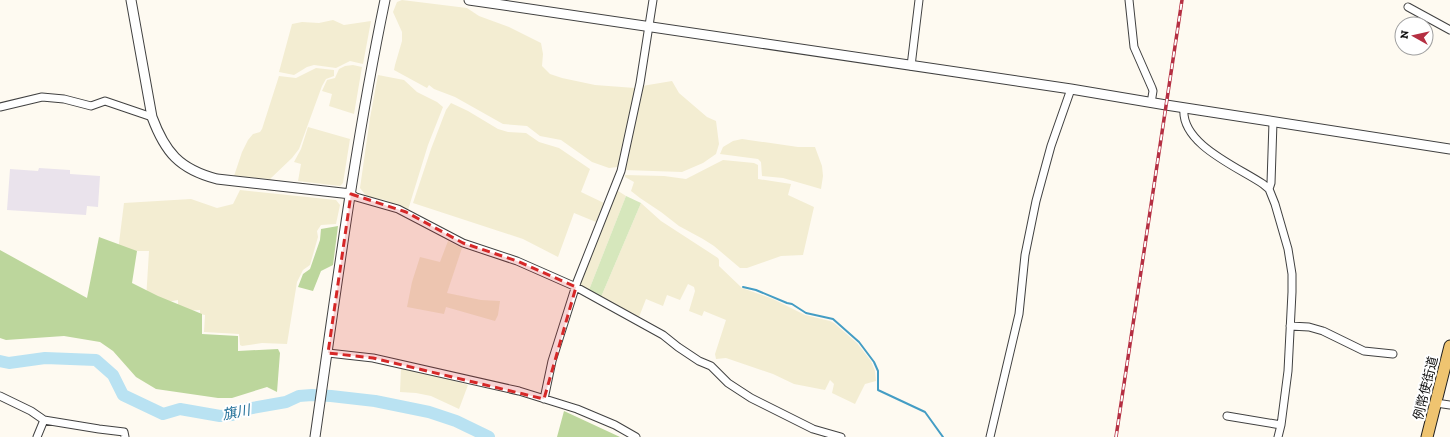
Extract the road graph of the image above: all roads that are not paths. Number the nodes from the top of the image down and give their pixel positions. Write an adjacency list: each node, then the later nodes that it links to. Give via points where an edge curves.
1 (131, 0): 15 (street)
2 (385, 0): 19 (street, via 371,68)
3 (468, 0): 8 (street)
4 (653, 0): 8 (street)
5 (919, 0): 10 (street)
6 (1129, 0): 12 (street, via 1133,43 1153,91)
7 (1408, 7): 9 (street)
8 (650, 27): 10 (street); 20 (street, via 621,171)
9 (1450, 30)
10 (911, 66): 11 (street)
11 (1071, 89): 12 (street); 37 (street, via 1051,146 1034,208 1025,255 1019,314)
12 (1151, 103): 14 (street)
13 (0, 106): 15 (street, via 42,97 92,106 105,101)
14 (1184, 108): 16 (street); 18 (street, via 1183,116 1187,125 1204,146)
15 (152, 117): 19 (street, via 157,131 174,157 202,175 217,179)
16 (1273, 122): 17 (street); 18 (street)
17 (1450, 149)
18 (1269, 189): 21 (street, via 1290,262)
19 (351, 194): 20 (street, via 406,212 463,243 517,261); 23 (street)
20 (576, 287): 26 (street, via 552,361); 36 (street, via 663,335 699,361 711,366 728,383 751,398 813,429)
21 (1290, 326): 24 (street, via 1323,331 1364,351); 31 (street, via 1288,371)
22 (1450, 346): 27 (main road, 例幣使街道)
23 (328, 354): 26 (street, via 373,358); 32 (street)
24 (1393, 354)
25 (0, 396): 30 (street)
26 (544, 399): 35 (street, via 577,409)
27 (1436, 403): 28 (street); 39 (main road, 例幣使街道)
28 (1450, 405)
29 (1227, 416): 31 (street)
30 (44, 420): 33 (street); 34 (street, via 124,432)
31 (1281, 425): 38 (street)
32 (316, 433)
33 (37, 437)
34 (125, 437)
35 (636, 437)
36 (841, 437)
37 (990, 437)
38 (1278, 437)
39 (1428, 437)

